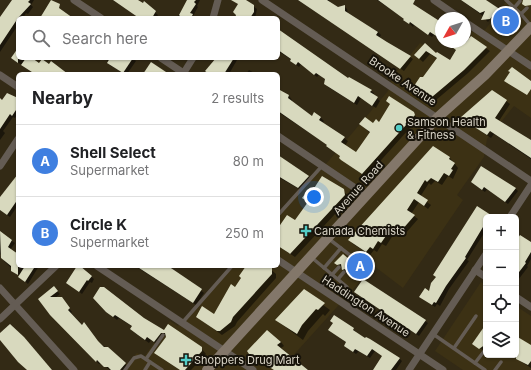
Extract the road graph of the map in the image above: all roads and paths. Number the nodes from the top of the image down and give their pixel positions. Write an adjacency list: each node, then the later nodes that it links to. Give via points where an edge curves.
1 (74, 0): 11 (street)
2 (218, 0): 12 (street)
3 (262, 0): 23 (street, Brooke Avenue)
4 (434, 0): 9 (street)
5 (506, 0): 7 (lane)
6 (520, 1): 7 (lane)
7 (514, 8): 10 (lane)
8 (527, 8): 10 (lane)
9 (451, 12)
10 (521, 14): 14 (lane)
11 (98, 16)
12 (214, 16)
13 (471, 26): 15 (street)
14 (531, 27): 15 (main road, Avenue Road)
15 (507, 51): 18 (street); 23 (main road, Avenue Road)
16 (164, 60): 19 (street)
17 (192, 60): 20 (street)
18 (531, 66)
19 (181, 72)
20 (185, 72)
21 (0, 75): 22 (street)
22 (16, 86)
23 (437, 118): 28 (street, Brooke Avenue); 30 (main road, Avenue Road)
24 (280, 137): 27 (street)
25 (16, 142): 26 (street)
26 (0, 166)
27 (323, 166): 30 (street); 31 (lane)
28 (531, 181)
29 (531, 185): 32 (street)
30 (367, 196): 33 (main road, Avenue Road)
31 (280, 213)
32 (512, 214)
33 (328, 238): 34 (lane); 35 (main road, Avenue Road)
34 (341, 248): 38 (lane, via 355,259); 43 (lane)
35 (311, 257): 43 (lane); 46 (main road, Avenue Road)
36 (483, 258): 44 (street)
37 (280, 261): 46 (street, Haddington Avenue)
38 (352, 262)
39 (338, 267): 47 (lane)
40 (54, 268): 54 (street)
41 (100, 268): 58 (street)
42 (230, 268): 58 (lane)
43 (324, 268): 47 (lane)
44 (475, 270): 48 (street); 59 (street)
45 (344, 272): 49 (lane)
46 (296, 273): 52 (street, Haddington Avenue); 62 (main road, Avenue Road)
47 (332, 274): 49 (lane); 52 (lane)
48 (483, 275)
49 (338, 280): 50 (lane)
50 (347, 287)
51 (0, 288): 54 (street)
52 (320, 289): 64 (street, Haddington Avenue)
53 (519, 299): 55 (street)
54 (16, 305): 57 (street); 69 (street)
55 (531, 307)
56 (476, 316): 61 (lane)
57 (0, 319)
58 (182, 323): 62 (street)
59 (433, 334): 61 (lane); 64 (street)
60 (162, 335): 65 (lane)
61 (454, 348): 68 (lane)
62 (225, 351): 73 (main road, Avenue Road); 74 (street)
63 (483, 353): 68 (lane)
64 (420, 354): 75 (street); 76 (street, Haddington Avenue)
65 (146, 359): 66 (lane); 70 (lane, via 141,356 134,358)
66 (150, 362): 71 (lane); 72 (lane)
67 (501, 362): 78 (lane)
68 (475, 363): 77 (lane)
69 (74, 370)
70 (125, 370)
71 (145, 370)
72 (162, 370)
73 (208, 370)
74 (253, 370)
75 (409, 370)
76 (443, 370)
77 (485, 370)
78 (495, 370)

